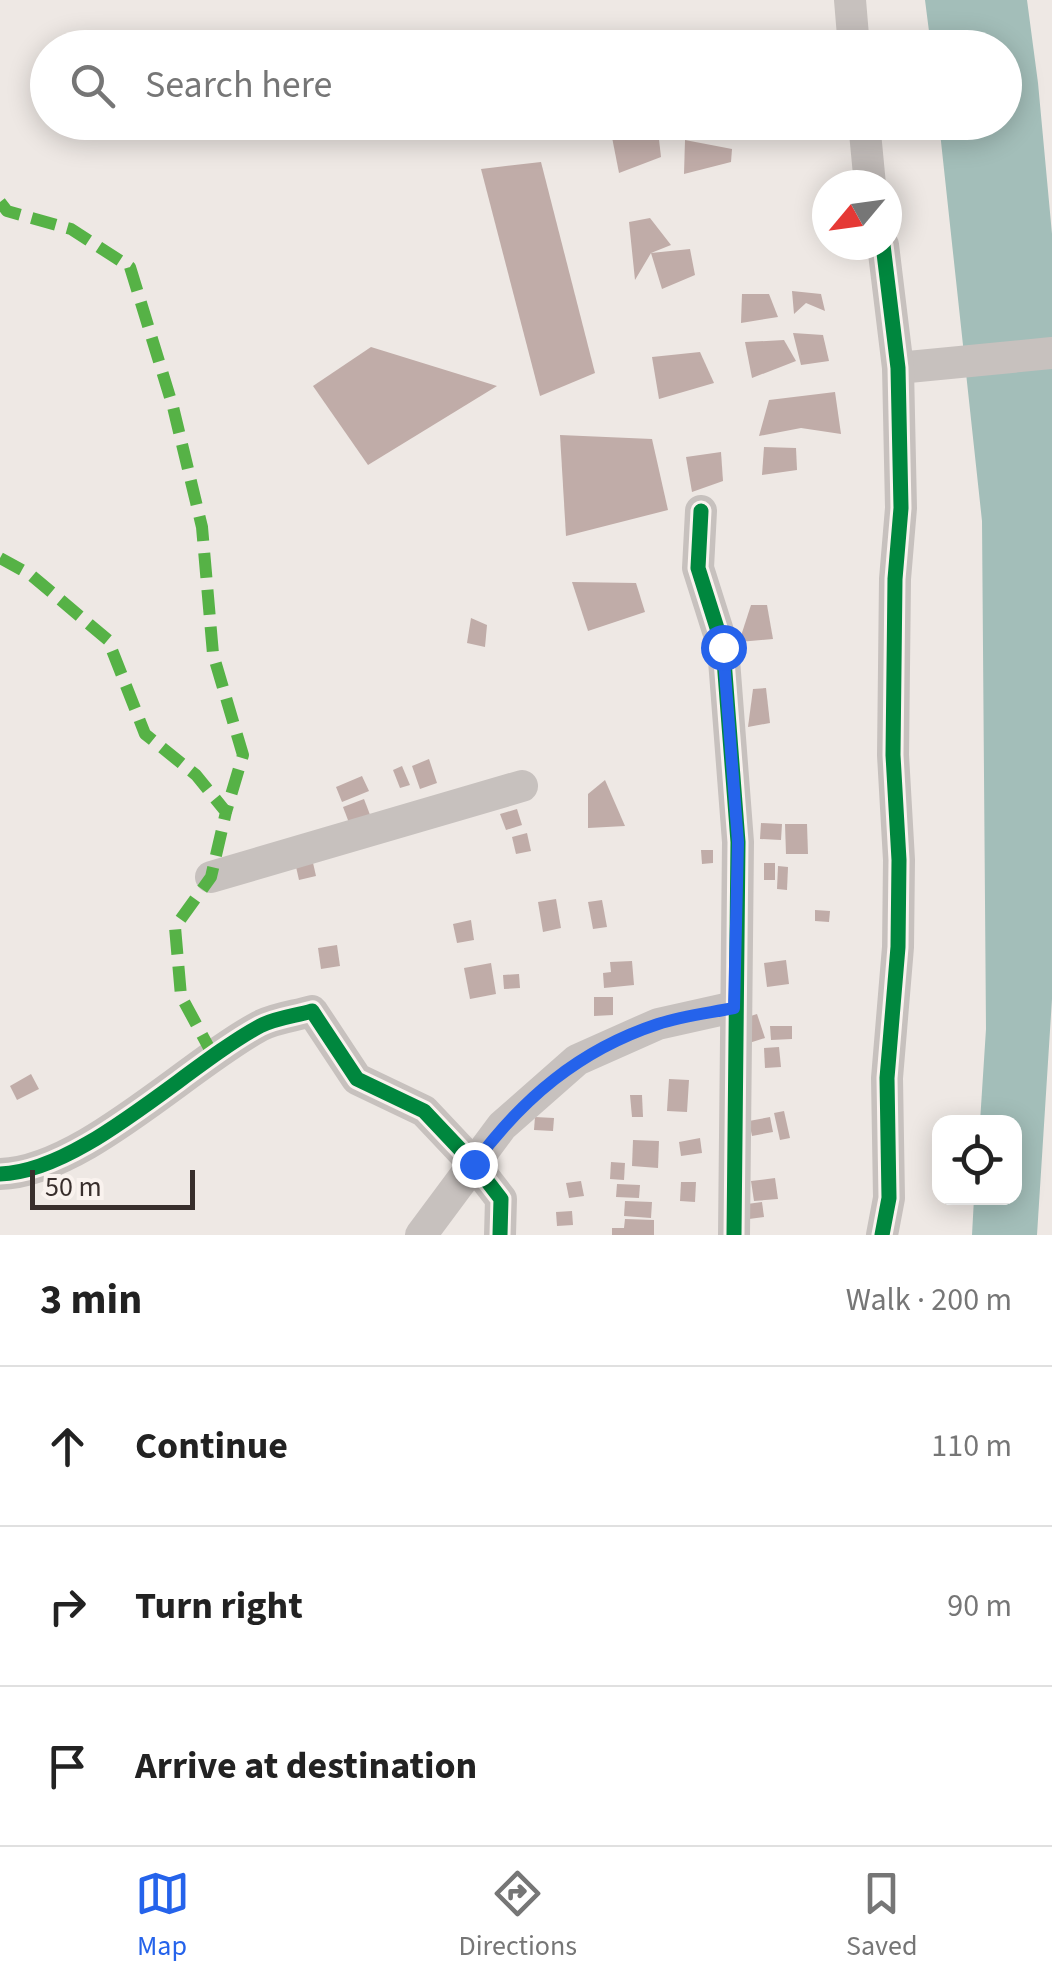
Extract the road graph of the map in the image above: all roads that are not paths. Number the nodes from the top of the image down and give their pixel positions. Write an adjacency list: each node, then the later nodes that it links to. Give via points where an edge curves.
1 (850, 0): 2 (street)
2 (852, 30)
3 (866, 140): 4 (street)
4 (869, 170)
5 (885, 260): 7 (street)
6 (1052, 353): 7 (street)
7 (898, 368): 17 (street, via 901,508 892,755 898,947 886,1078 890,1198)
8 (701, 511): 11 (street, via 698,568 723,647 738,842)
9 (522, 786): 10 (street)
10 (211, 877)
11 (734, 1008): 12 (street, via 658,1024 576,1060 502,1126); 16 (street)
12 (474, 1164): 13 (street, via 424,1111 357,1079 312,1012 262,1025 77,1150); 14 (street); 15 (street, via 501,1199)
13 (0, 1174)
14 (421, 1235)
15 (500, 1235)
16 (734, 1235)
17 (882, 1235)

